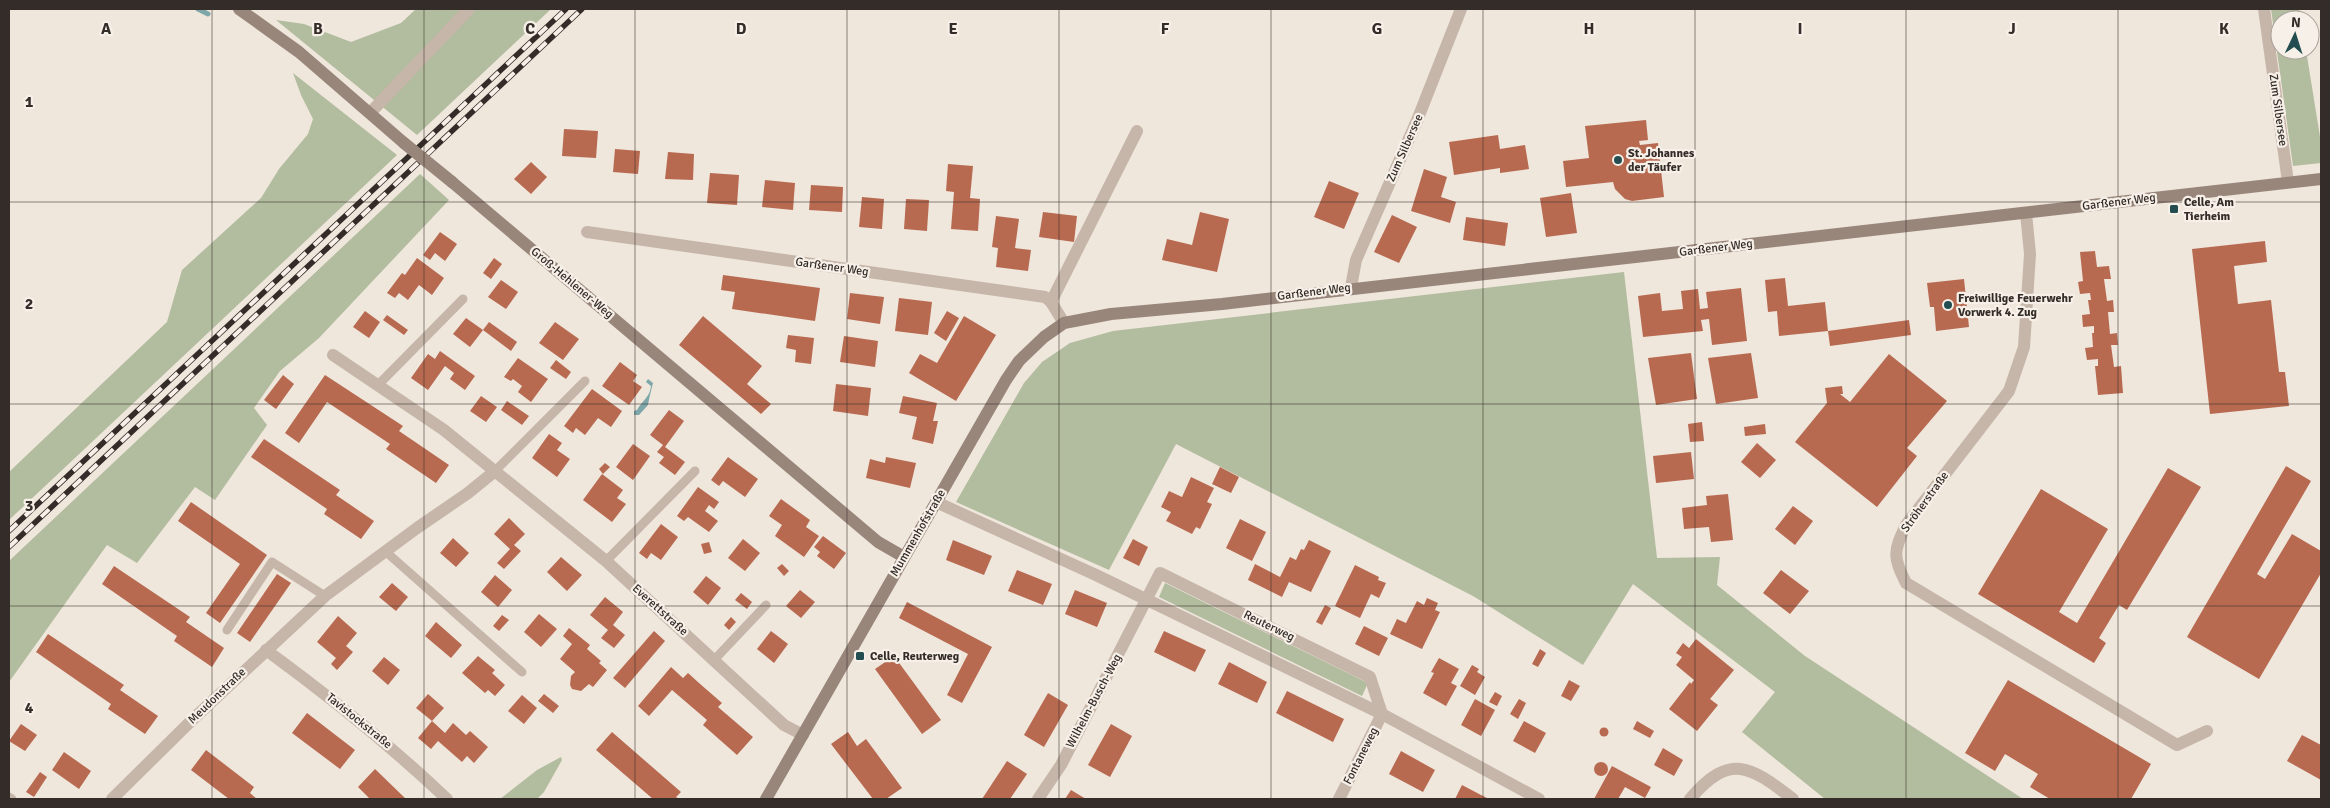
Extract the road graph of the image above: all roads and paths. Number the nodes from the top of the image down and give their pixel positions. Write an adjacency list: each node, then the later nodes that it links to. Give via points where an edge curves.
1 (239, 9): 5 (street, Groß-Hehlener-Weg, via 299,52)
2 (468, 9): 5 (street)
3 (1461, 9): 11 (street, Zum Silbersee, via 1356,260)
4 (2264, 9): 8 (street, Zum Silbersee)
5 (370, 113): 23 (street, Groß-Hehlener-Weg, bridge, via 878,542)
6 (1136, 131): 13 (street)
7 (2321, 179): 8 (street, Garßener Weg)
8 (2288, 182): 9 (street, Garßener Weg)
9 (2026, 212): 11 (street, Garßener Weg); 33 (street, Ströherstraße, via 2030,254 2024,347 2010,391 1906,525 1898,542 1896,562 1906,583 2177,745)
10 (588, 232): 13 (street, Garßener Weg, via 1045,297)
11 (1351, 287): 14 (street, Garßener Weg)
12 (463, 298): 18 (lane)
13 (1051, 302): 15 (street)
14 (1111, 314): 15 (street, Mummenhofstraße)
15 (1064, 323): 21 (street, Mummenhofstraße, via 1019,361)
16 (332, 355): 18 (street, Everettstraße)
17 (585, 381): 19 (lane)
18 (378, 385): 19 (street, Everettstraße, via 444,430)
19 (495, 471): 22 (street, Meudonstraße); 24 (street, Everettstraße)
20 (695, 471): 24 (lane)
21 (936, 502): 23 (street, Mummenhofstraße); 26 (street)
22 (385, 551): 25 (street, Meudonstraße); 31 (lane)
23 (904, 557): 34 (street, Mummenhofstraße)
24 (606, 561): 30 (street, Everettstraße)
25 (325, 596): 28 (lane, via 272,562); 29 (street, Meudonstraße)
26 (1147, 601): 32 (street); 32 (street, Reuterweg, via 1160,573 1370,677); 40 (street, Wilhelm-Busch-Weg, via 1061,764)
27 (766, 605): 30 (lane)
28 (226, 630)
29 (266, 650): 37 (street, Meudonstraße); 38 (street, Tavistockstraße, via 353,716)
30 (714, 660): 34 (street, Everettstraße, via 784,725)
31 (522, 672)
32 (1382, 714): 41 (street, Fontaneweg); 42 (street)
33 (2207, 731)
34 (803, 735): 39 (street, Mummenhofstraße)
35 (9, 797): 36 (lane)
36 (12, 799)
37 (112, 799)
38 (447, 799)
39 (766, 799)
40 (1038, 799)
41 (1339, 799)
42 (1539, 799)
43 (1690, 799): 44 (street, via 1705,781 1725,770 1748,769 1765,777)
44 (1793, 799)

